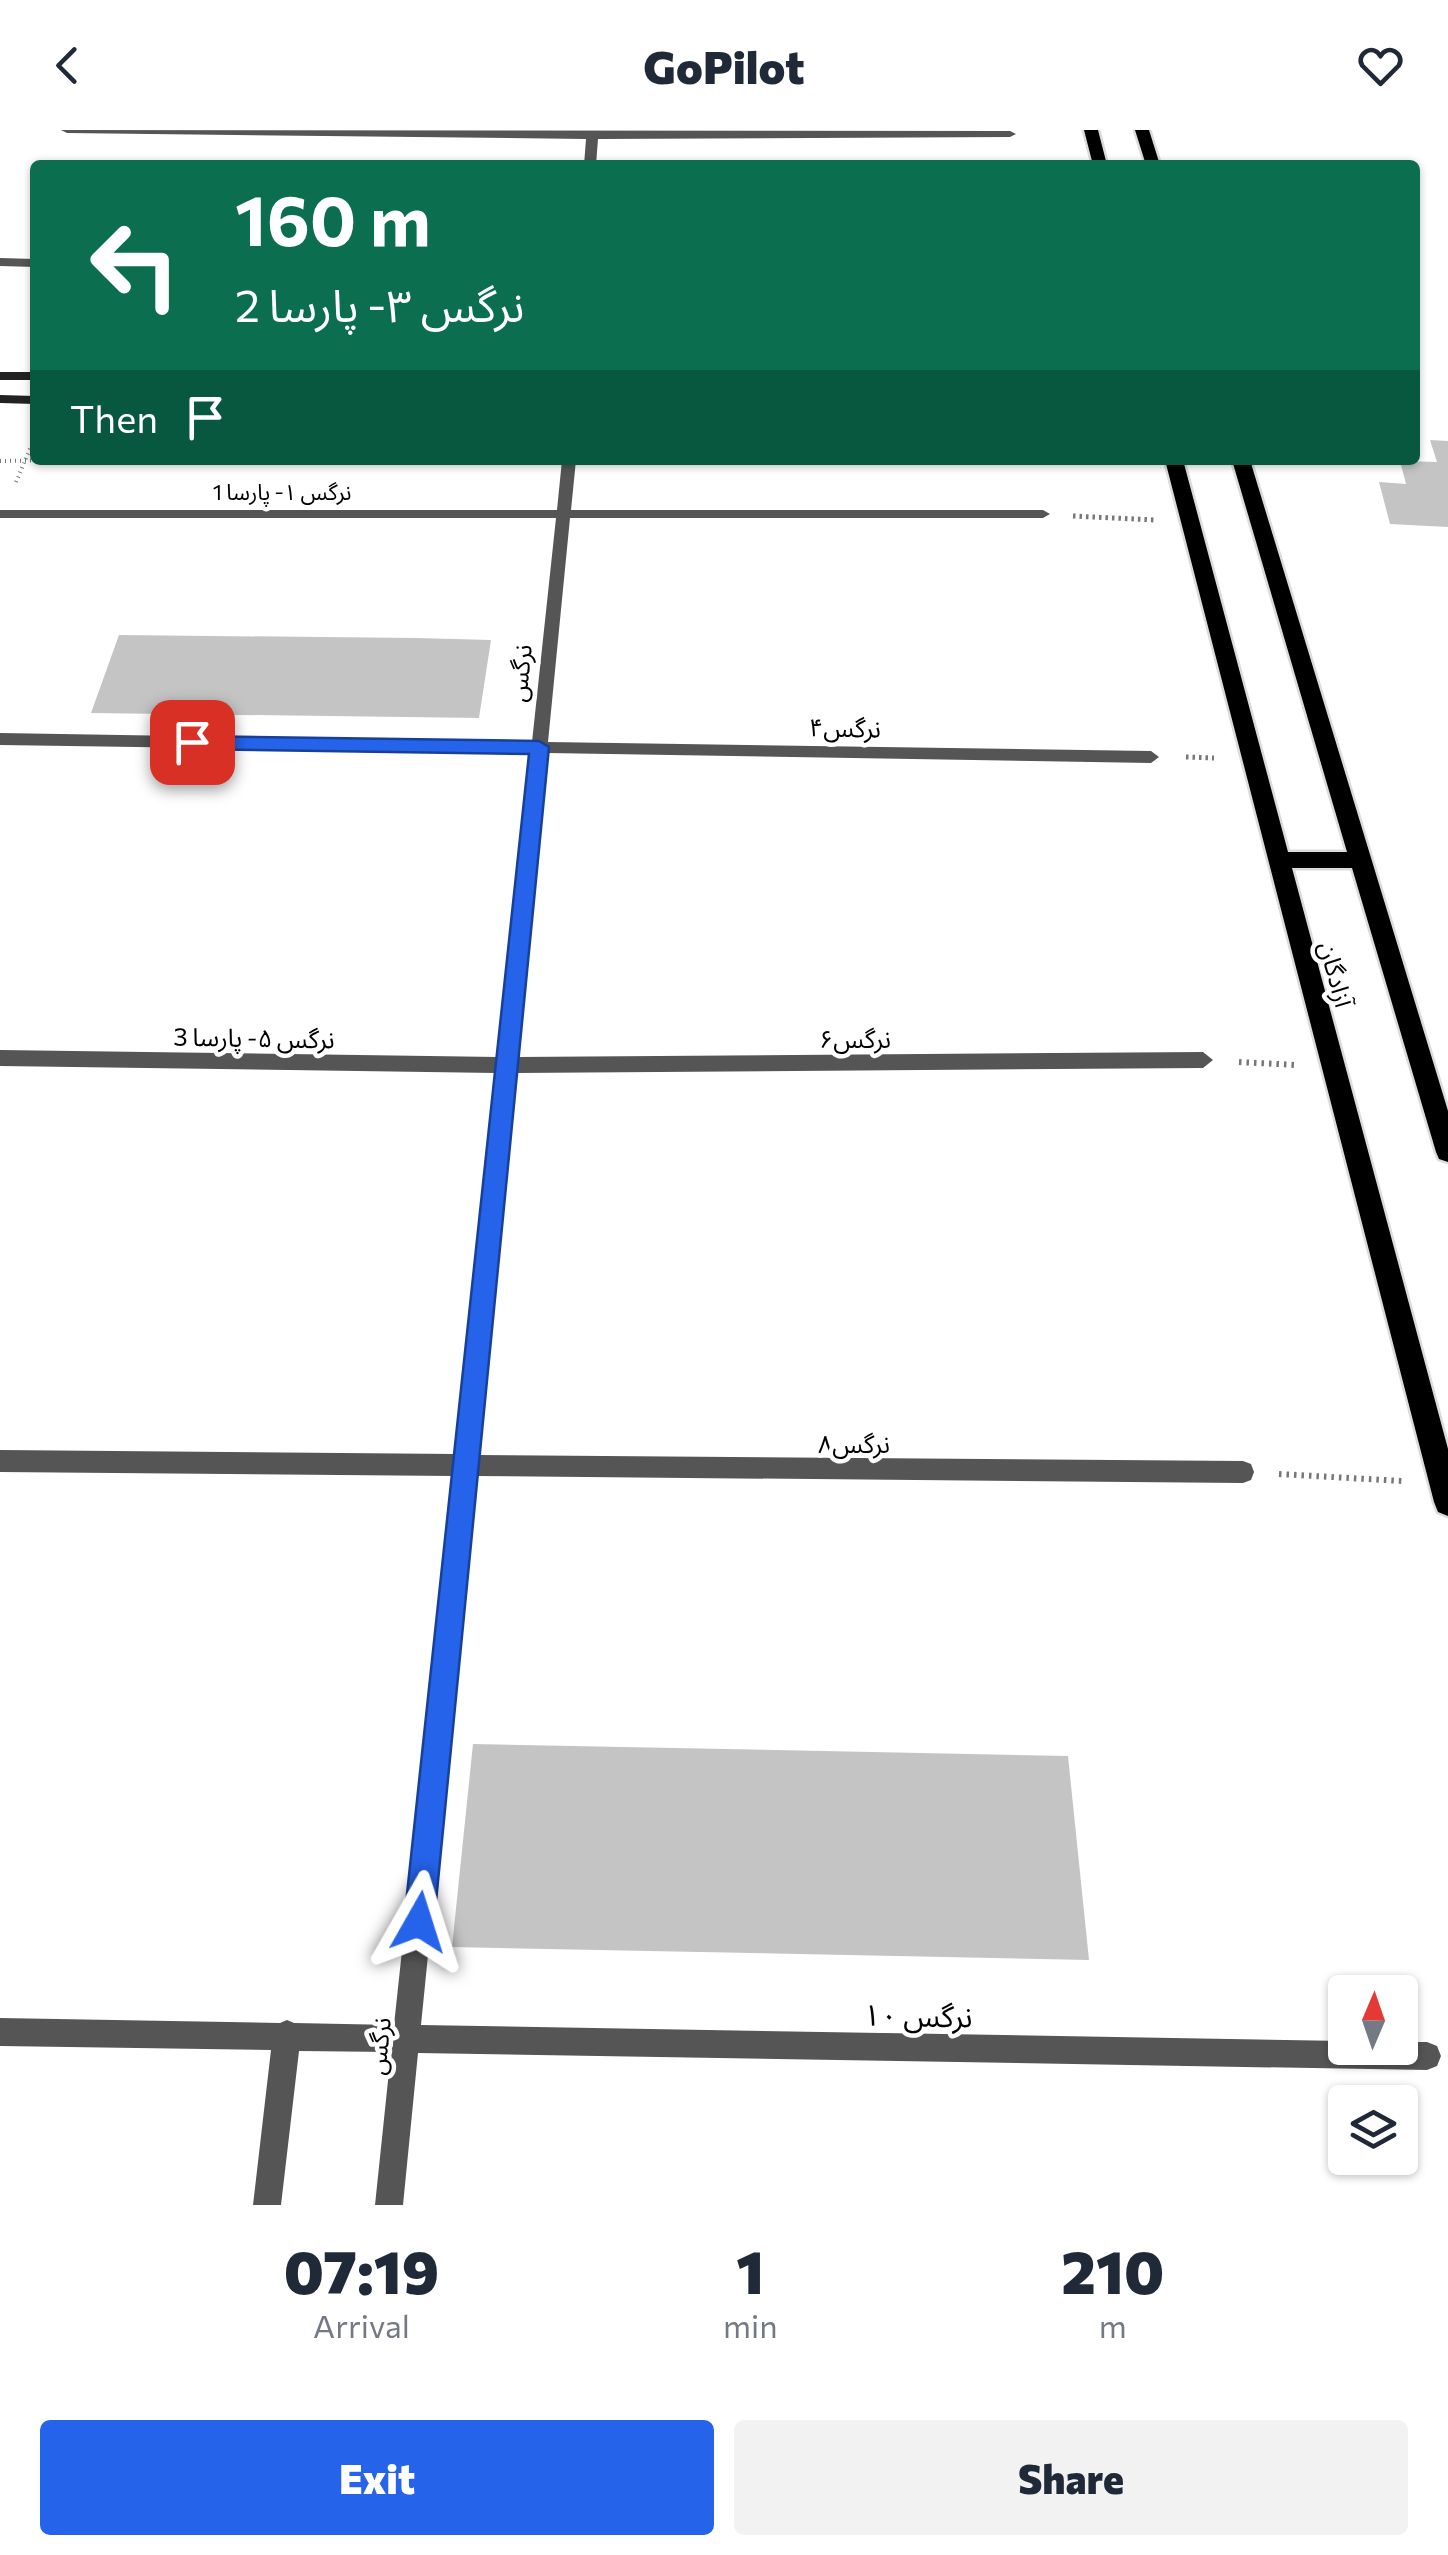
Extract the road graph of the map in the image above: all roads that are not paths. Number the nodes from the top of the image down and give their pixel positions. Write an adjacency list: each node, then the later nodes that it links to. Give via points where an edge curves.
1 (66, 130): 4 (street)
2 (1091, 130): 7 (main road)
3 (1142, 130): 8 (main road)
4 (593, 133): 5 (street); 6 (street)
5 (1010, 134)
6 (590, 160)
7 (1099, 160)
8 (1151, 160)
9 (0, 262): 10 (street)
10 (30, 263)
11 (0, 376): 12 (street)
12 (30, 376)
13 (0, 400): 14 (street)
14 (30, 400)
15 (569, 465): 19 (street, نرگس)
16 (1175, 465): 24 (main road, آزادگان)
17 (1242, 465): 25 (main road)
18 (2, 514): 19 (street, نرگس ۱- پارسا 1)
19 (564, 514): 20 (street, نرگس ۱- پارسا 1); 22 (street, نرگس)
20 (1043, 514)
21 (0, 739): 22 (street, نرگس۴)
22 (539, 747): 23 (street, نرگس۴); 28 (street, نرگس)
23 (1151, 756)
24 (1279, 860): 25 (main road); 33 (main road, آزادگان)
25 (1361, 860): 29 (main road)
26 (0, 1058): 28 (street, نرگس ۵- پارسا 3)
27 (1203, 1060): 28 (street, نرگس۶)
28 (507, 1065): 31 (street, نرگس)
29 (1448, 1152)
30 (0, 1461): 31 (street, نرگس۸)
31 (466, 1468): 32 (street, نرگس۸); 36 (street, نرگس)
32 (1243, 1472)
33 (1445, 1492)
34 (0, 2032): 35 (street, نرگس ۱۰)
35 (288, 2034): 36 (street, نرگس ۱۰); 38 (street)
36 (407, 2036): 37 (street, نرگس ۱۰); 39 (street, نرگس)
37 (1428, 2056)
38 (267, 2205)
39 (389, 2205)

